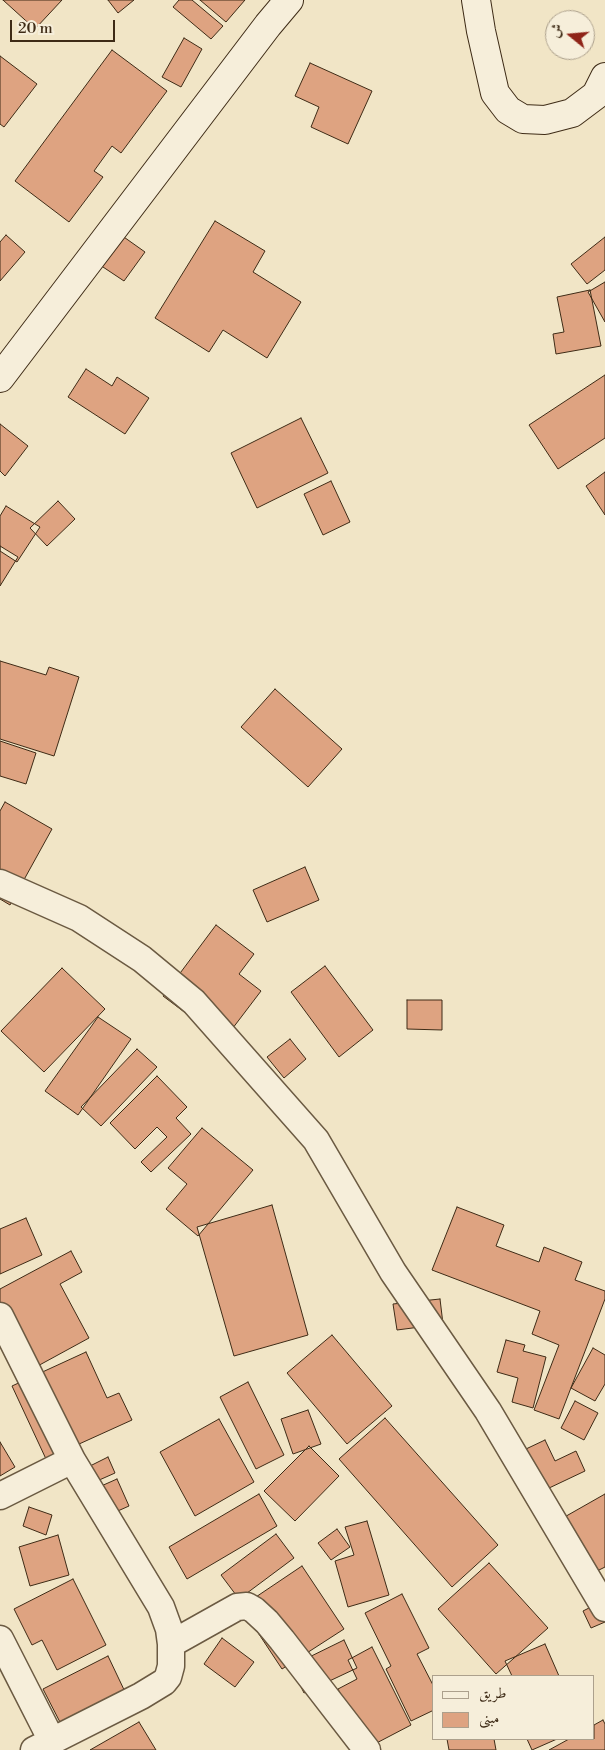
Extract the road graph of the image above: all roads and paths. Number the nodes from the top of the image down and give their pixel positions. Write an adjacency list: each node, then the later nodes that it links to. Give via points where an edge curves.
1 (289, 0): 4 (main road)
2 (476, 0): 3 (main road, via 495,93 508,110 523,119 545,120 572,113 596,95)
3 (605, 77)
4 (0, 378)
5 (0, 883): 9 (street, via 79,918 142,959 194,1002 316,1140 393,1272 488,1411)
6 (0, 1316): 7 (street)
7 (72, 1460): 8 (street); 11 (street, via 161,1608)
8 (0, 1496)
9 (605, 1608)
10 (0, 1640): 12 (street)
11 (171, 1644): 12 (street, via 171,1666 164,1682); 13 (street, via 237,1607 247,1606 267,1622)
12 (43, 1746)
13 (367, 1750)

